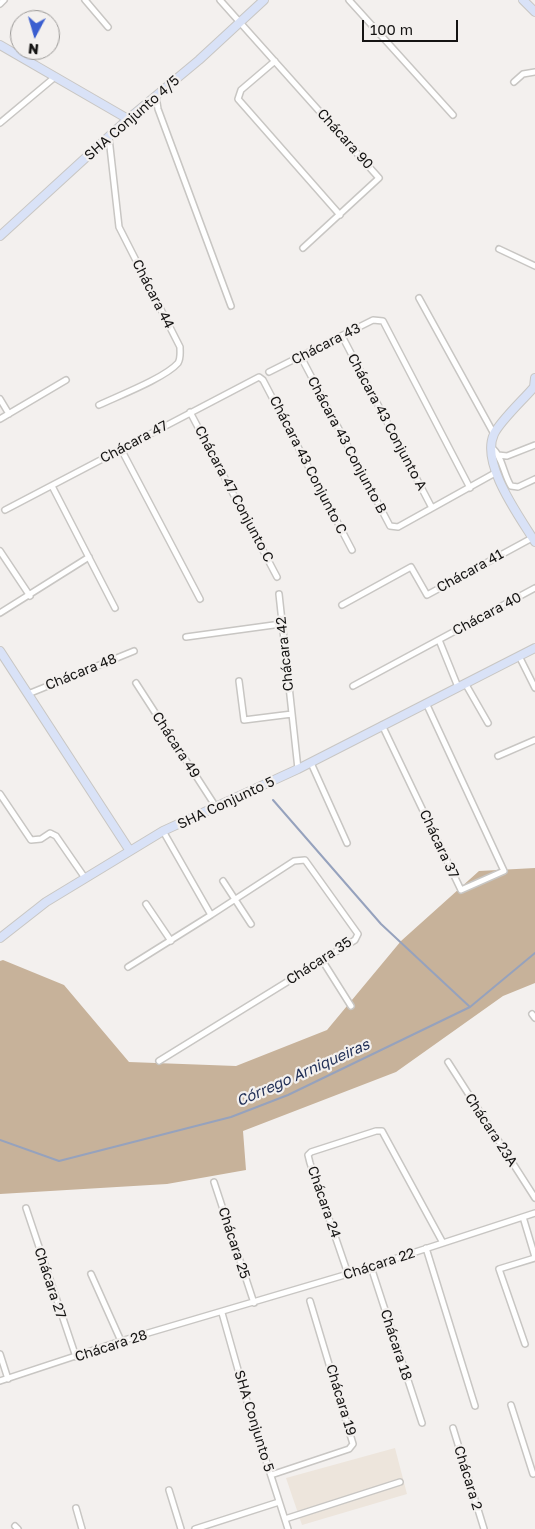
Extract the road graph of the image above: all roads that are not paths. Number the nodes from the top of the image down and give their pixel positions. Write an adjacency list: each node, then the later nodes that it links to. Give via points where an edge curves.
1 (4, 0): 7 (street)
2 (85, 0): 10 (street)
3 (220, 0): 9 (street, Chácara 90)
4 (264, 0): 9 (street, SHA Conjunto 4/5)
5 (350, 0): 17 (street)
6 (523, 0): 8 (street)
7 (0, 4)
8 (534, 9)
9 (239, 23): 12 (street, Chácara 90); 16 (street, SHA Conjunto 4/5)
10 (108, 27)
11 (0, 45): 14 (street)
12 (275, 61): 21 (street, via 241,90 238,98); 21 (street, Chácara 90, via 379,178)
13 (535, 72): 15 (street, via 523,74)
14 (55, 77): 18 (street); 19 (street)
15 (514, 82)
16 (156, 96): 18 (street, SHA Conjunto 4/5); 27 (street)
17 (453, 115)
18 (128, 118): 20 (street, SHA Conjunto 4/5)
19 (0, 123)
20 (109, 138): 22 (street, SHA Conjunto 4/5); 35 (street, Chácara 44, via 119,227 180,348 180,356 177,363 147,383)
21 (340, 215): 23 (street, Chácara 90)
22 (0, 236)
23 (303, 248)
24 (499, 249): 25 (street)
25 (535, 266)
26 (419, 298): 39 (street)
27 (231, 306)
28 (342, 336): 29 (street, Chácara 43); 47 (street, Chácara 43, via 372,320 383,321); 48 (street, Chácara 43 Conjunto A)
29 (301, 357): 30 (street, Chácara 43); 48 (street, Chácara 43 Conjunto B, via 390,526 398,527)
30 (269, 372)
31 (535, 378): 39 (street, via 534,387)
32 (66, 380): 37 (street)
33 (263, 380): 36 (street, Chácara 47, via 257,377); 51 (street, Chácara 43 Conjunto C)
34 (0, 399): 37 (street)
35 (99, 405)
36 (190, 412): 42 (street, Chácara 47); 54 (street, Chácara 47 Conjunto C)
37 (9, 414): 38 (street)
38 (0, 419)
39 (494, 434): 41 (street)
40 (535, 445): 43 (street, via 507,456)
41 (492, 448): 43 (street); 44 (street)
42 (121, 449): 46 (street, Chácara 47); 58 (street)
43 (498, 455): 45 (street, via 511,486 518,487)
44 (496, 473): 47 (street); 50 (street)
45 (535, 479)
46 (52, 486): 49 (street, Chácara 47); 53 (street)
47 (470, 488): 48 (street)
48 (432, 508)
49 (5, 510)
50 (534, 540): 59 (street, Chácara 41, via 427,595 411,567)
51 (352, 550)
52 (0, 551): 57 (street)
53 (89, 557): 57 (street); 60 (street)
54 (277, 577)
55 (535, 588): 64 (street, Chácara 40)
56 (279, 594): 62 (street, Chácara 42)
57 (30, 596): 61 (street)
58 (200, 599)
59 (342, 605)
60 (115, 608)
61 (0, 613)
62 (282, 624): 63 (street); 76 (street, Chácara 42)
63 (186, 637)
64 (438, 640): 71 (street, Chácara 40); 72 (street, Chácara 40)
65 (535, 648): 68 (street, SHA Conjunto 5)
66 (134, 651): 74 (street, Chácara 48)
67 (0, 652): 74 (street)
68 (519, 656): 71 (street, SHA Conjunto 5); 73 (street)
69 (136, 682): 84 (street, Chácara 49)
70 (239, 682): 76 (street, via 244,720)
71 (462, 685): 75 (street, SHA Conjunto 5); 77 (street, Chácara 40)
72 (353, 686)
73 (535, 688)
74 (28, 694): 87 (street)
75 (426, 703): 78 (street, SHA Conjunto 5); 78 (street, Chácara 37, via 504,872 461,890)
76 (292, 714): 82 (street, Chácara 42)
77 (488, 723)
78 (382, 725): 81 (street, SHA Conjunto 5)
79 (535, 740): 80 (street)
80 (498, 756)
81 (311, 763): 82 (street, SHA Conjunto 5); 86 (street)
82 (298, 769): 84 (street, SHA Conjunto 5)
83 (0, 794): 88 (street, via 31,840 41,839 50,833 56,836)
84 (216, 807): 85 (street, SHA Conjunto 5)
85 (163, 831): 87 (street, SHA Conjunto 5); 92 (street)
86 (347, 843)
87 (130, 851): 88 (street)
88 (85, 878): 94 (street, via 46,902)
89 (223, 881): 90 (street)
90 (236, 900): 92 (street, Chácara 35); 93 (street); 96 (street, Chácara 35, via 294,861 305,860 358,934 355,940)
91 (146, 904): 95 (street)
92 (212, 915): 95 (street, Chácara 35)
93 (251, 924)
94 (0, 937)
95 (171, 940): 97 (street, Chácara 35)
96 (322, 960): 98 (street); 99 (street, Chácara 35)
97 (128, 967)
98 (351, 1006)
99 (159, 1061)
100 (448, 1062): 102 (street, Chácara 23A)
101 (214, 1182): 113 (street, Chácara 25)
102 (535, 1198)
103 (26, 1208): 118 (street, Chácara 27)
104 (535, 1213): 105 (street, Chácara 22)
105 (523, 1217): 106 (street, Chácara 22); 108 (street)
106 (443, 1243): 107 (street, Chácara 22); 111 (street, Chácara 24, via 382,1131 320,1149 310,1153 309,1158)
107 (426, 1248): 109 (street, Chácara 22); 122 (street)
108 (535, 1258): 116 (street, via 499,1269)
109 (371, 1267): 111 (street, Chácara 22); 123 (street, Chácara 18)
110 (91, 1274): 115 (street)
111 (348, 1274): 113 (street, Chácara 22)
112 (310, 1301): 125 (street, Chácara 19, via 354,1444 349,1449)
113 (254, 1303): 114 (street, Chácara 22)
114 (222, 1313): 115 (street, Chácara 28); 125 (street, SHA Conjunto 5)
115 (121, 1342): 118 (street, Chácara 28)
116 (525, 1344)
117 (0, 1354): 119 (street)
118 (76, 1357): 119 (street, Chácara 28)
119 (8, 1379): 120 (street, Chácara 28)
120 (0, 1381)
121 (511, 1405): 126 (street)
122 (475, 1406)
123 (422, 1424)
124 (453, 1428): 136 (street, Chácara 2)
125 (271, 1475): 129 (street, SHA Conjunto 5)
126 (534, 1475)
127 (400, 1482): 131 (street)
128 (168, 1490): 133 (street)
129 (279, 1502): 131 (street, SHA Conjunto 5); 134 (street)
130 (76, 1508): 132 (street)
131 (285, 1519): 135 (street, SHA Conjunto 5)
132 (82, 1529)
133 (180, 1529)
134 (195, 1529)
135 (288, 1529)
136 (484, 1529)

